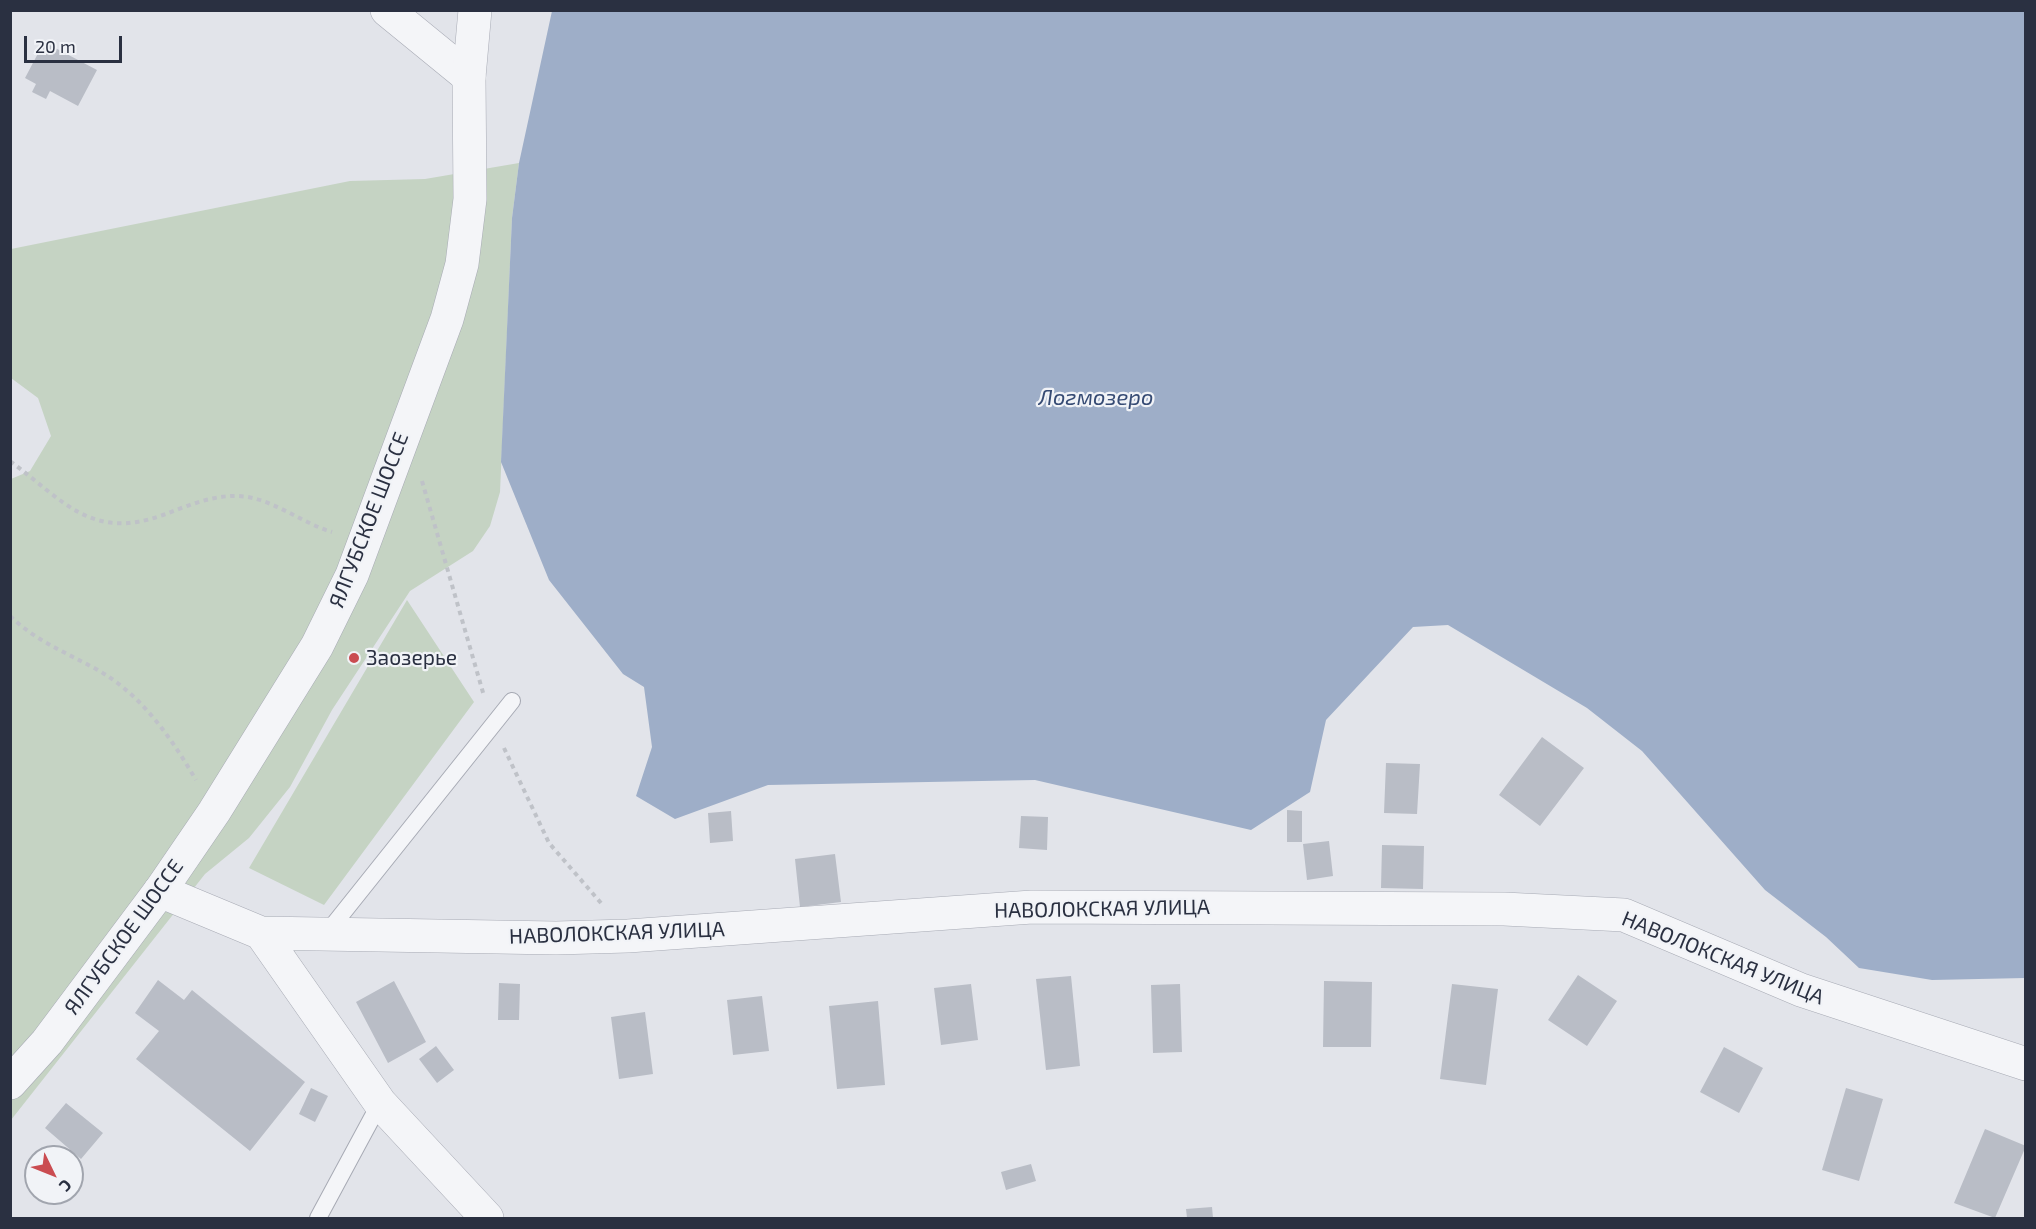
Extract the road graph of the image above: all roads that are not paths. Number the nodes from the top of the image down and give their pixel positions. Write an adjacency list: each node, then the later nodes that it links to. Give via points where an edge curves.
1 (387, 10): 3 (street)
2 (475, 10): 3 (street, ЯЛГУБСКОЕ ШОССЕ)
3 (469, 77): 5 (street, ЯЛГУБСКОЕ ШОССЕ, via 470,199 462,264 447,319 352,575 317,646)
4 (512, 701): 7 (lane)
5 (160, 891): 6 (street, НАВОЛОКСКАЯ УЛИЦА); 9 (street, ЯЛГУБСКОЕ ШОССЕ, via 46,1042)
6 (261, 933): 7 (street, НАВОЛОКСКАЯ УЛИЦА); 10 (street)
7 (326, 934): 8 (street, НАВОЛОКСКАЯ УЛИЦА, via 628,936 1032,907 1504,909 1624,915 1801,990)
8 (2025, 1064)
9 (10, 1083)
10 (380, 1103): 11 (street); 12 (lane)
11 (483, 1217)
12 (318, 1218)

